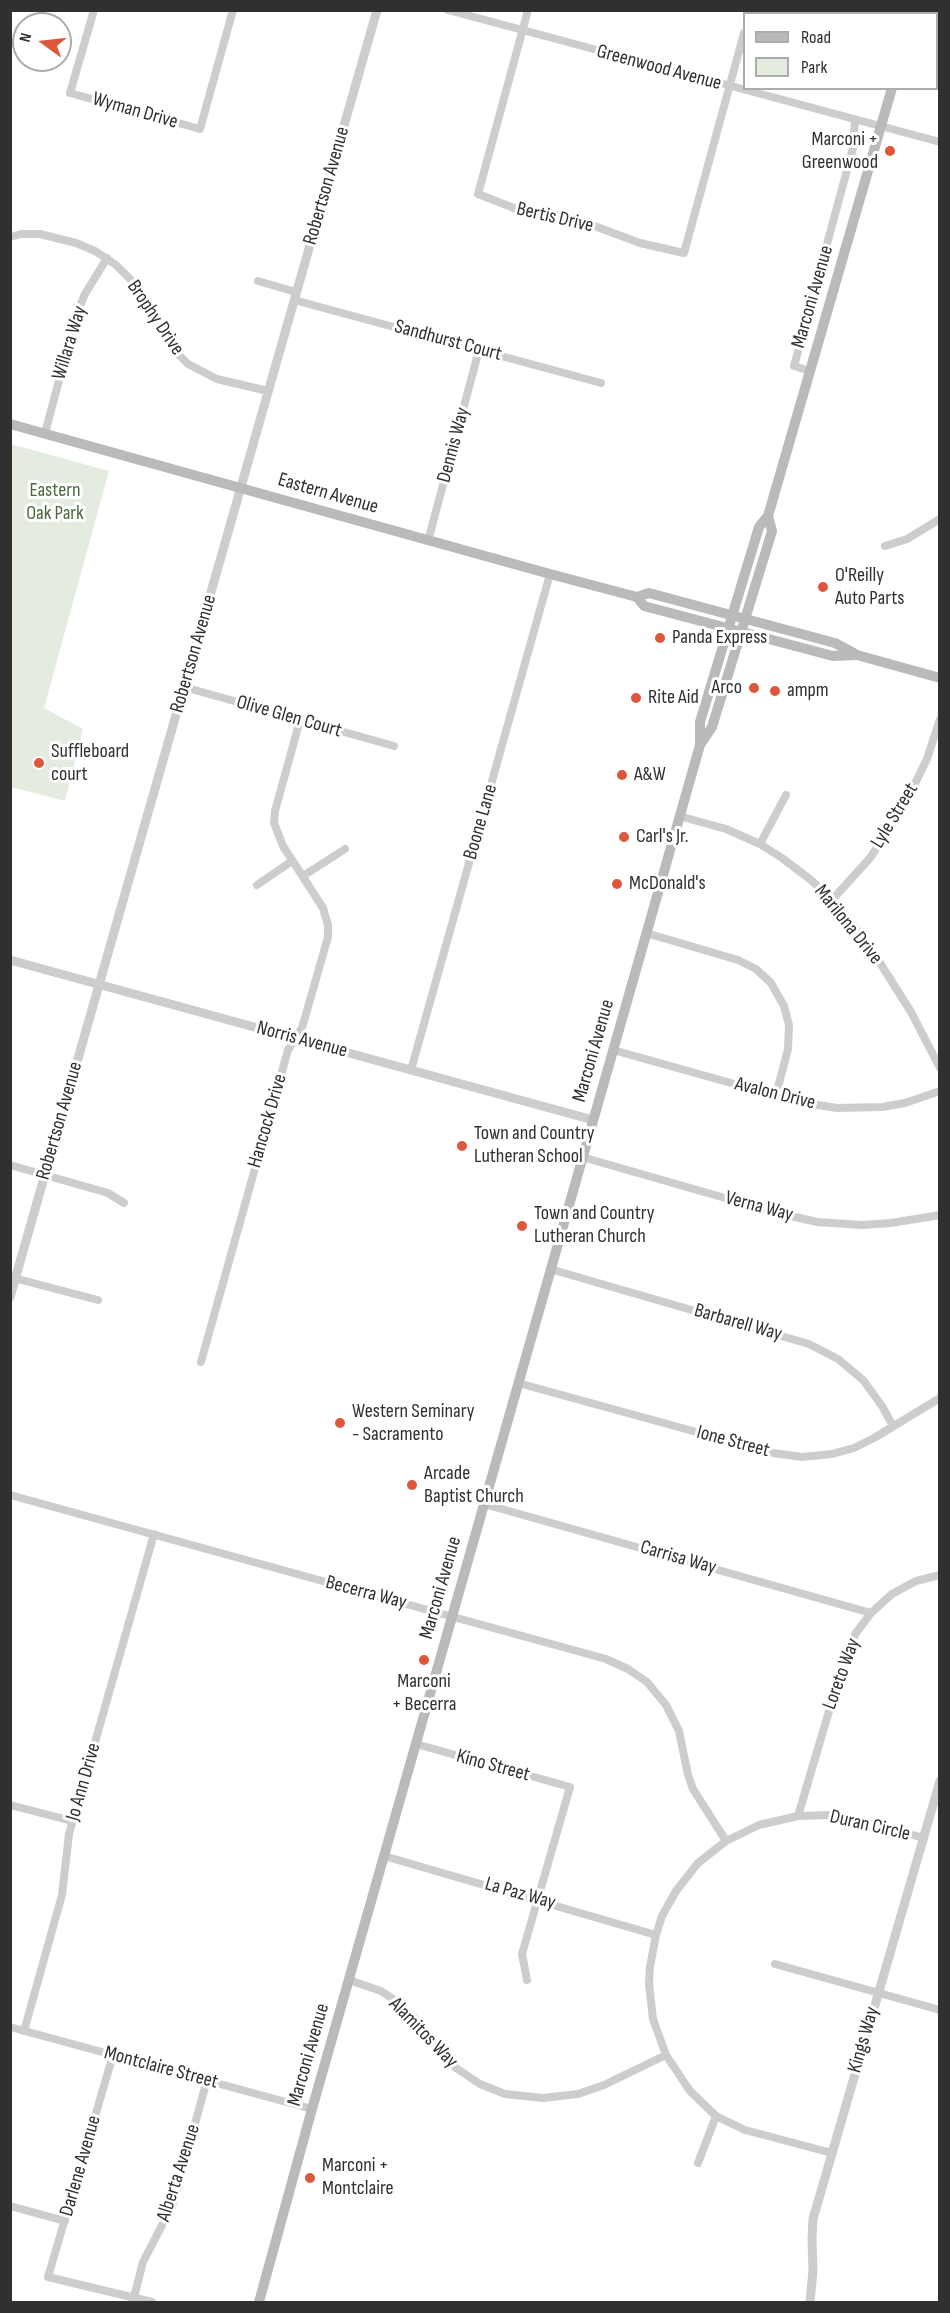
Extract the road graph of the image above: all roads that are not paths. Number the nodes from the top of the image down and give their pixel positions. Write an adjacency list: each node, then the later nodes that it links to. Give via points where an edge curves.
1 (94, 10): 2 (street, Wyman Drive, via 70,93 200,129)
2 (233, 10)
3 (377, 10): 16 (street, Robertson Avenue)
4 (448, 10): 6 (street, Greenwood Avenue)
5 (528, 10): 6 (street, Bertis Drive)
6 (523, 31): 8 (street, Greenwood Avenue); 8 (street, Bertis Drive, via 478,194 519,210 573,218 649,246 684,253)
7 (743, 37): 8 (street)
8 (730, 87): 10 (street, Greenwood Avenue)
9 (891, 90): 11 (main road, Marconi Avenue)
10 (855, 121): 11 (street, Greenwood Avenue); 18 (street, via 854,148 794,366)
11 (881, 127): 12 (street, Greenwood Avenue); 18 (main road, Marconi Avenue)
12 (939, 142)
13 (10, 237): 14 (street, Brophy Drive, via 40,234 88,248)
14 (106, 258): 20 (street, Brophy Drive, via 137,286 174,350 188,364 217,379); 22 (street, Willara Way, via 77,313)
15 (258, 281): 16 (street, Sandhurst Court)
16 (295, 296): 17 (street, Sandhurst Court); 20 (street, Robertson Avenue)
17 (479, 350): 19 (street, Sandhurst Court); 26 (street, Dennis Way)
18 (810, 371): 24 (main road, Marconi Avenue)
19 (601, 383)
20 (268, 391): 23 (street, Robertson Avenue)
21 (10, 424): 22 (main road, Eastern Avenue)
22 (45, 433): 23 (main road, Eastern Avenue)
23 (241, 487): 26 (main road, Eastern Avenue); 36 (street, Robertson Avenue)
24 (768, 516): 30 (main road, Marconi Avenue, via 759,526); 31 (main road, Marconi Avenue, via 772,531)
25 (939, 519): 27 (street)
26 (428, 541): 28 (main road, Eastern Avenue)
27 (885, 546)
28 (550, 574): 29 (main road, Eastern Avenue); 55 (street, Boone Lane)
29 (637, 597): 30 (main road, Eastern Avenue, via 649,593); 32 (main road, Eastern Avenue, via 644,606)
30 (732, 615): 31 (main road, Eastern Avenue); 32 (main road, Marconi Avenue)
31 (745, 619): 33 (main road, Marconi Avenue); 34 (main road, Eastern Avenue, via 835,643)
32 (728, 628): 33 (main road, Eastern Avenue); 39 (main road, Marconi Avenue, via 700,722)
33 (741, 632): 34 (main road, Eastern Avenue, via 833,656); 39 (main road, Marconi Avenue, via 712,728)
34 (857, 656): 35 (main road, Eastern Avenue)
35 (939, 678)
36 (184, 687): 38 (street, Olive Glen Court); 51 (street, Robertson Avenue)
37 (939, 719): 48 (street, Lyle Street, via 927,759 902,810 870,858)
38 (300, 720): 40 (street, Olive Glen Court); 45 (street, Hancock Drive, via 274,817 277,835)
39 (700, 745): 42 (main road, Marconi Avenue)
40 (394, 746)
41 (786, 795): 43 (street)
42 (679, 816): 43 (street, Marilona Drive, via 726,829); 49 (main road, Marconi Avenue)
43 (760, 844): 48 (street, Marilona Drive, via 797,868)
44 (345, 849): 46 (street)
45 (292, 861): 46 (street, Hancock Drive); 47 (street)
46 (303, 876): 52 (street, Hancock Drive, via 323,908 328,931)
47 (257, 885)
48 (832, 900): 54 (street, Marilona Drive, via 896,986)
49 (646, 933): 53 (main road, Marconi Avenue); 57 (street, via 738,960 771,983 789,1025 788,1049)
50 (10, 960): 51 (street, Norris Avenue)
51 (99, 984): 52 (street, Norris Avenue); 61 (street, Robertson Avenue)
52 (296, 1038): 55 (street, Norris Avenue); 68 (street, Hancock Drive, via 288,1050)
53 (613, 1050): 57 (street, Avalon Drive); 58 (main road, Marconi Avenue)
54 (939, 1068)
55 (411, 1070): 58 (street, Norris Avenue)
56 (939, 1091): 57 (street, Avalon Drive, via 905,1103 860,1109 814,1105)
57 (776, 1095)
58 (593, 1120): 59 (main road, Marconi Avenue)
59 (582, 1157): 63 (street, Verna Way, via 817,1222 891,1224); 64 (main road, Marconi Avenue)
60 (10, 1165): 61 (street)
61 (45, 1175): 62 (street, via 108,1193); 65 (street, Robertson Avenue)
62 (124, 1203)
63 (939, 1215)
64 (550, 1269): 69 (main road, Marconi Avenue); 71 (street, Barbarell Way, via 809,1344 838,1359 863,1380)
65 (13, 1277): 66 (street, Robertson Avenue); 67 (street)
66 (10, 1297)
67 (98, 1300)
68 (201, 1362)
69 (518, 1383): 71 (street, Ione Street, via 788,1456 832,1454 864,1443); 73 (main road, Marconi Avenue)
70 (939, 1398): 71 (street, Ione Street)
71 (893, 1426)
72 (10, 1495): 74 (street, Becerra Way)
73 (484, 1504): 76 (street, Carrisa Way); 77 (main road, Marconi Avenue)
74 (154, 1534): 77 (street, Becerra Way); 82 (street, Jo Ann Drive)
75 (939, 1575): 76 (street, Loreto Way, via 903,1587)
76 (871, 1613): 81 (street, Loreto Way, via 845,1657)
77 (452, 1616): 78 (main road, Marconi Avenue); 84 (street, Becerra Way, via 612,1661 647,1682 675,1720 693,1789)
78 (416, 1744): 85 (main road, Marconi Avenue); 86 (street, Kino Street, via 570,1787)
79 (939, 1781): 83 (street, Kings Way)
80 (10, 1805): 82 (street)
81 (798, 1816): 83 (street, Duran Circle, via 854,1819); 84 (street, Duran Circle, via 759,1825)
82 (72, 1821): 94 (street, Jo Ann Drive, via 62,1895)
83 (924, 1838): 91 (street, Kings Way)
84 (726, 1841): 87 (street, Duran Circle, via 686,1876)
85 (384, 1856): 86 (street, La Paz Way); 89 (main road, Marconi Avenue)
86 (538, 1899): 87 (street, La Paz Way); 90 (street, via 522,1954)
87 (656, 1935): 96 (street, Duran Circle, via 650,1967 650,2002)
88 (775, 1964): 91 (street)
89 (349, 1980): 96 (street, Alamitos Way, via 393,1999 456,2068 505,2094 543,2098 578,2094); 98 (main road, Marconi Avenue)
90 (527, 1980)
91 (878, 1992): 92 (street); 100 (street, Kings Way)
92 (939, 2010)
93 (10, 2027): 94 (street, Montclaire Street)
94 (24, 2031): 95 (street, Montclaire Street)
95 (113, 2055): 97 (street, Montclaire Street); 103 (street, Darlene Avenue)
96 (666, 2055): 99 (street, Duran Circle, via 690,2091)
97 (207, 2080): 98 (street, Montclaire Street); 104 (street, Alberta Avenue, via 173,2204 143,2262)
98 (312, 2109): 106 (main road, Marconi Avenue)
99 (716, 2116): 100 (street, Duran Circle, via 745,2130); 101 (street)
100 (832, 2153): 107 (street, Kings Way, via 812,2226)
101 (698, 2163)
102 (10, 2206): 103 (street)
103 (65, 2221): 104 (street, Darlene Avenue, via 48,2277)
104 (134, 2297): 105 (street)
105 (152, 2302)
106 (259, 2302)
107 (810, 2302)

